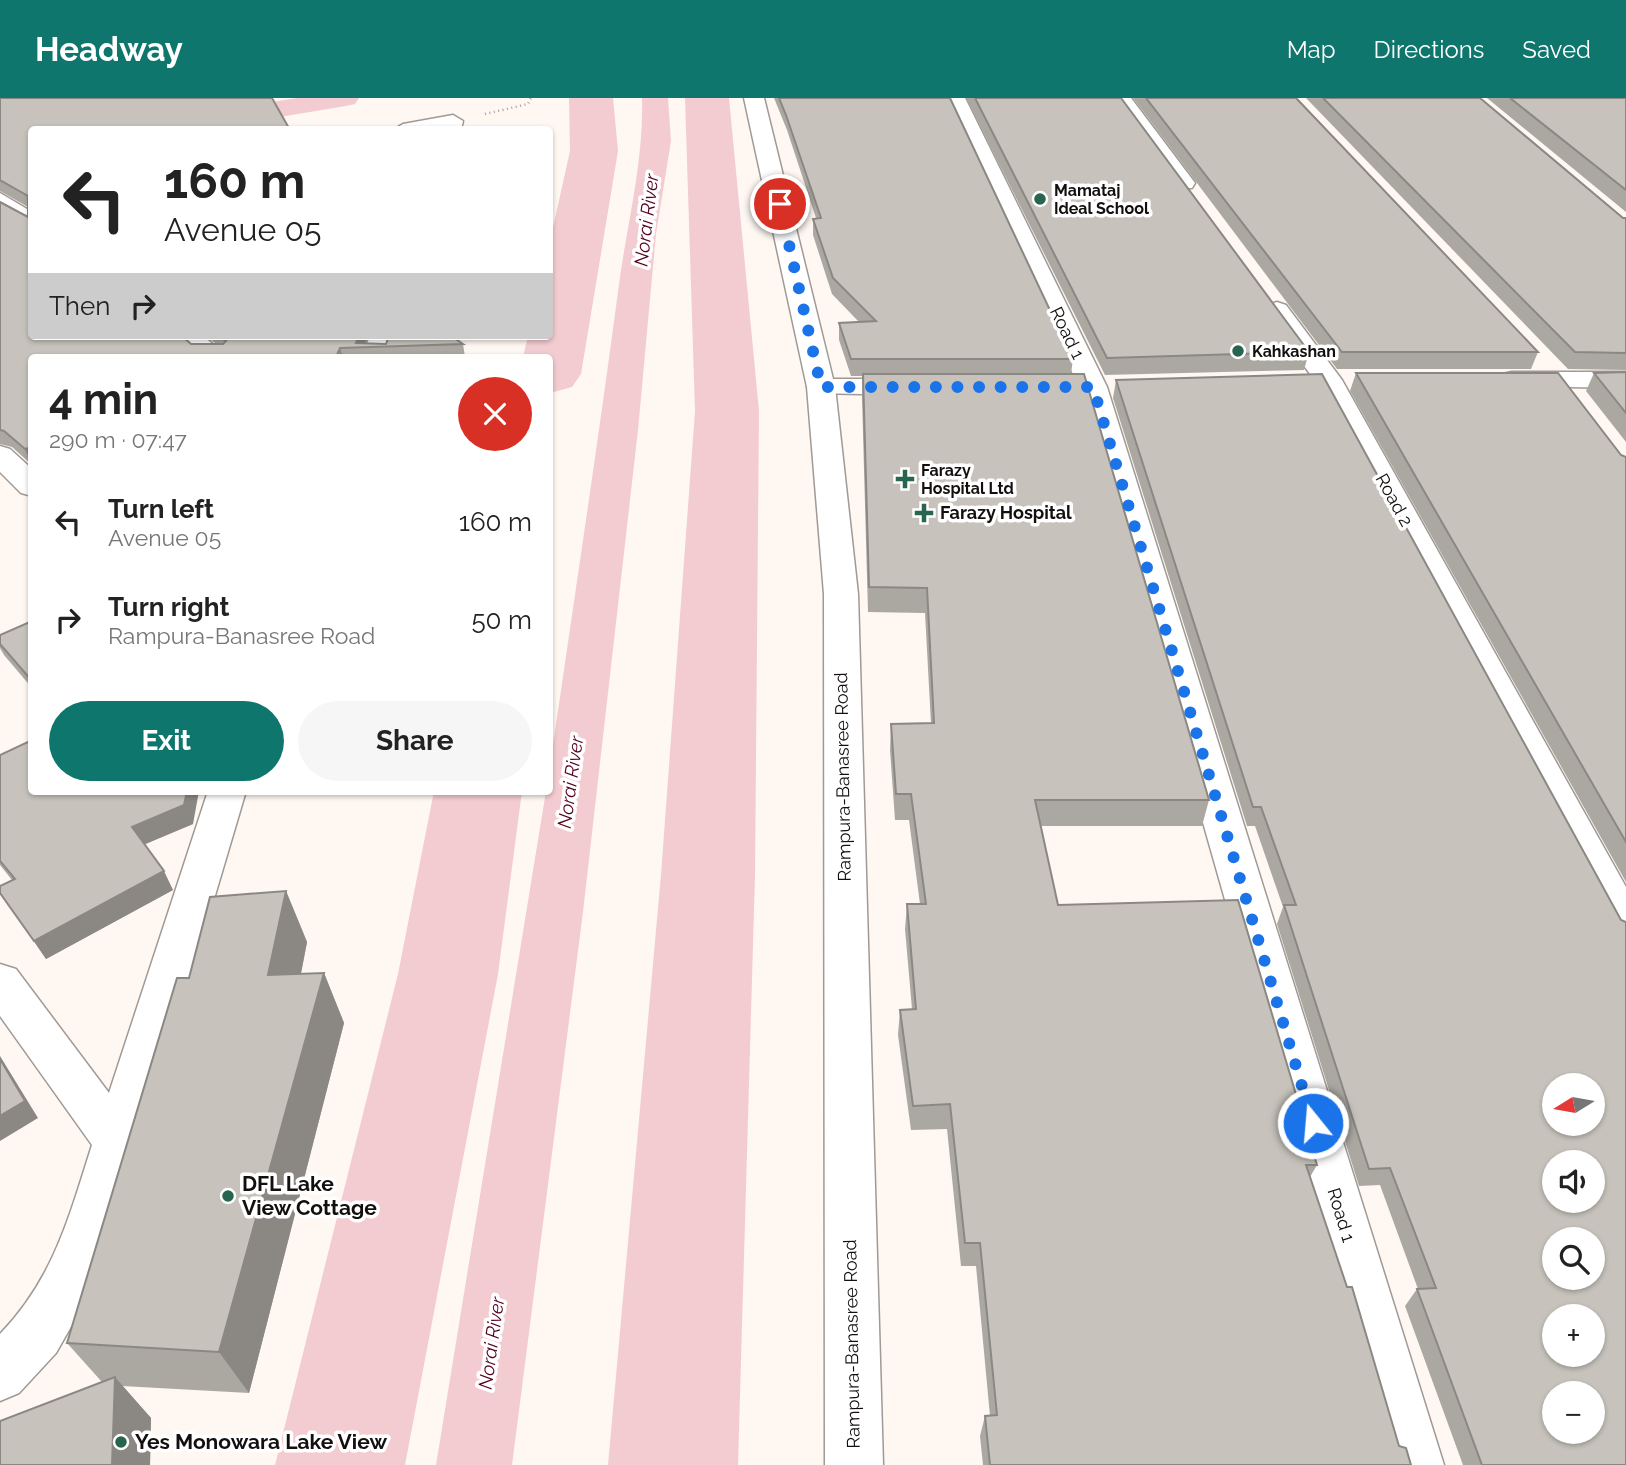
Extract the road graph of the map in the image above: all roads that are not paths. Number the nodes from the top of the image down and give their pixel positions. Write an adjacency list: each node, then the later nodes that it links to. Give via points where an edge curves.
1 (754, 98): 13 (street, Rampura-Banasree Road)
2 (955, 98): 24 (street, Road 1, via 1093,387)
3 (1122, 98): 4 (street)
4 (1196, 199)
5 (0, 200): 6 (street)
6 (28, 220)
7 (1262, 289): 19 (street, Road 2, via 1328,380)
8 (192, 340): 9 (street)
9 (211, 354)
10 (1551, 370): 11 (street); 12 (street); 15 (street)
11 (1492, 380)
12 (1626, 380)
13 (821, 387): 14 (street); 23 (street, Rampura-Banasree Road, via 841,594)
14 (943, 387)
15 (1585, 412)
16 (0, 455): 17 (street)
17 (28, 483)
18 (226, 795): 21 (street)
19 (1626, 926)
20 (0, 982): 21 (street)
21 (118, 1142): 22 (street, via 71,1281 37,1334)
22 (0, 1374)
23 (854, 1465)
24 (1415, 1465)

